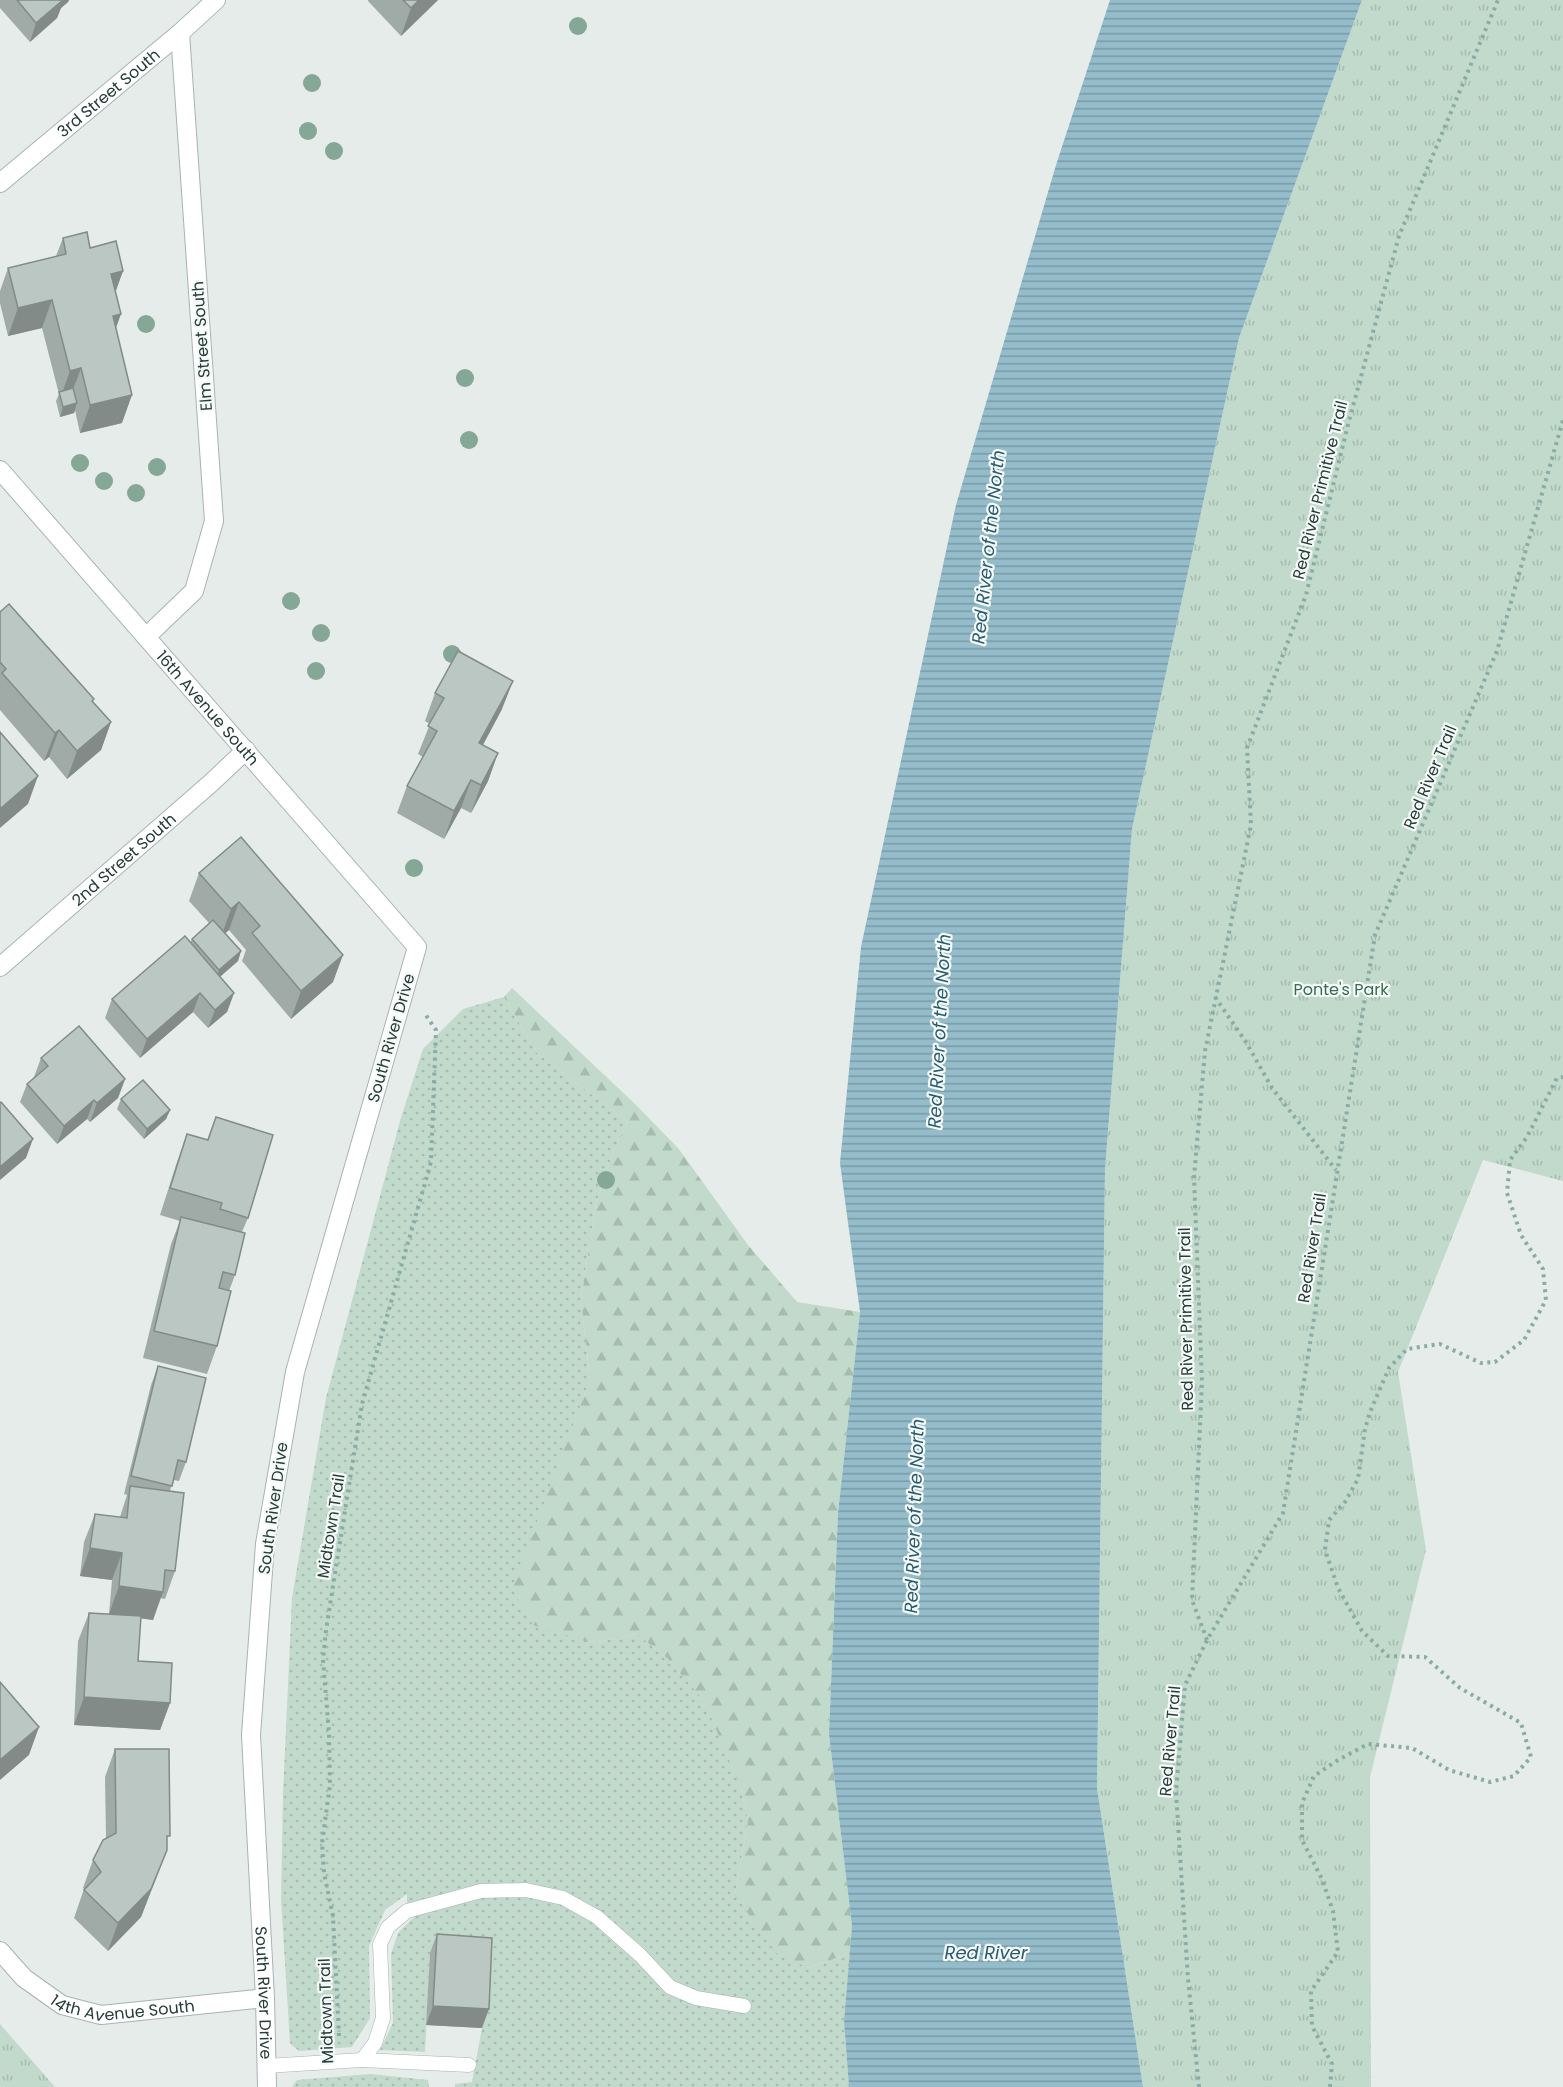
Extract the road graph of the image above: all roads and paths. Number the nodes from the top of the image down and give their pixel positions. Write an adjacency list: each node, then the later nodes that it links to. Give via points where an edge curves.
1 (216, 0): 3 (street, 3rd Street South)
2 (1498, 0): 12 (path, Red River Primitive Trail, via 1399,236 1306,595 1247,748 1251,825)
3 (180, 33): 4 (street, 3rd Street South); 7 (street, Elm Street South, via 214,522 194,591)
4 (0, 183)
5 (1563, 420): 14 (path, Red River Trail, via 1497,651 1375,935)
6 (0, 470): 7 (street, 16th Avenue South)
7 (146, 637): 8 (street, 16th Avenue South)
8 (246, 750): 9 (street, 16th Avenue South); 10 (street, 2nd Street South)
9 (417, 947): 11 (street, South River Drive)
10 (0, 967)
11 (406, 987): 17 (street, South River Drive, via 295,1372 266,1544 251,1736); 20 (path, Midtown Trail, via 436,1030 431,1162 362,1404 323,1660 330,1785 322,1843 333,1916)
12 (1215, 997): 14 (path, via 1272,1088); 15 (path, Red River Primitive Trail, via 1205,1051 1194,1177 1202,1382 1192,1600)
13 (1563, 1077): 25 (path, via 1557,1078 1527,1137 1510,1160 1507,1193 1521,1235 1543,1269 1546,1300 1524,1340 1495,1362 1481,1363 1440,1344 1407,1349 1389,1368 1370,1412 1358,1479 1329,1520 1325,1550 1338,1588 1362,1631 1388,1656 1425,1656 1460,1688 1521,1723 1531,1757 1514,1776 1490,1782 1449,1770 1412,1748 1368,1744 1314,1776 1302,1803 1302,1840 1333,1911 1338,1952 1311,1991 1312,2026 1332,2064)
14 (1337, 1171): 15 (path, Red River Trail, via 1283,1513)
15 (1207, 1640): 24 (path, Red River Trail, via 1185,1685 1176,1792)
16 (0, 1951): 17 (street, 14th Avenue South, via 24,1978 62,2006 101,2015)
17 (265, 1998): 21 (street, South River Drive)
18 (744, 2006): 19 (lane, via 696,1998 670,1987 597,1917 563,1898 526,1890 481,1891 407,1911 388,1927 380,1944 383,2018 375,2043)
19 (362, 2060): 20 (lane); 22 (lane)
20 (340, 2061): 21 (lane)
21 (266, 2066): 23 (street, South River Drive)
22 (469, 2066)
23 (267, 2087)
24 (1199, 2087)
25 (1330, 2087)

